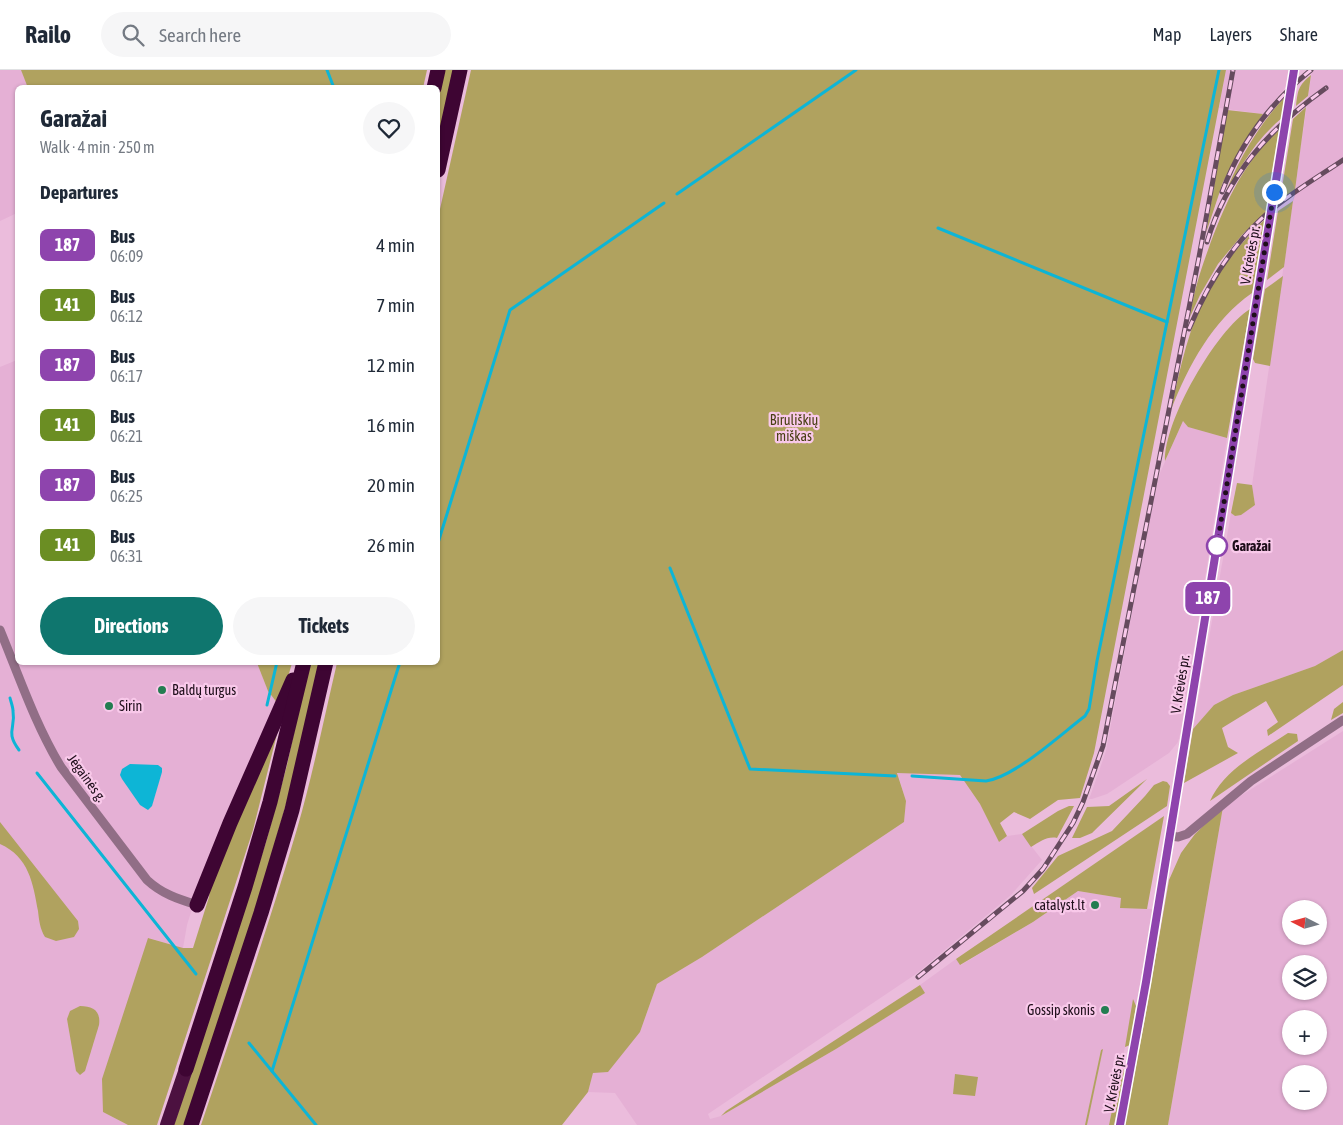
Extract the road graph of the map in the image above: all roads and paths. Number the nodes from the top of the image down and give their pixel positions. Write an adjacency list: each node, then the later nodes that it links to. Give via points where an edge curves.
1 (438, 70): 4 (highway)
2 (460, 70): 5 (highway)
3 (1294, 70): 11 (street, V. Krėvės pr.)
4 (435, 85)
5 (440, 161)
6 (0, 630): 12 (street, Jėgainės g., via 32,709 61,767 147,880 169,896)
7 (301, 665): 12 (highway)
8 (301, 665): 13 (highway, via 270,802)
9 (325, 665): 15 (highway, via 292,810)
10 (1343, 720): 11 (street, via 1251,781 1187,834)
11 (1170, 836): 16 (street, V. Krėvės pr.)
12 (197, 905)
13 (186, 1069): 14 (highway)
14 (167, 1125)
15 (190, 1125)
16 (1120, 1125)

